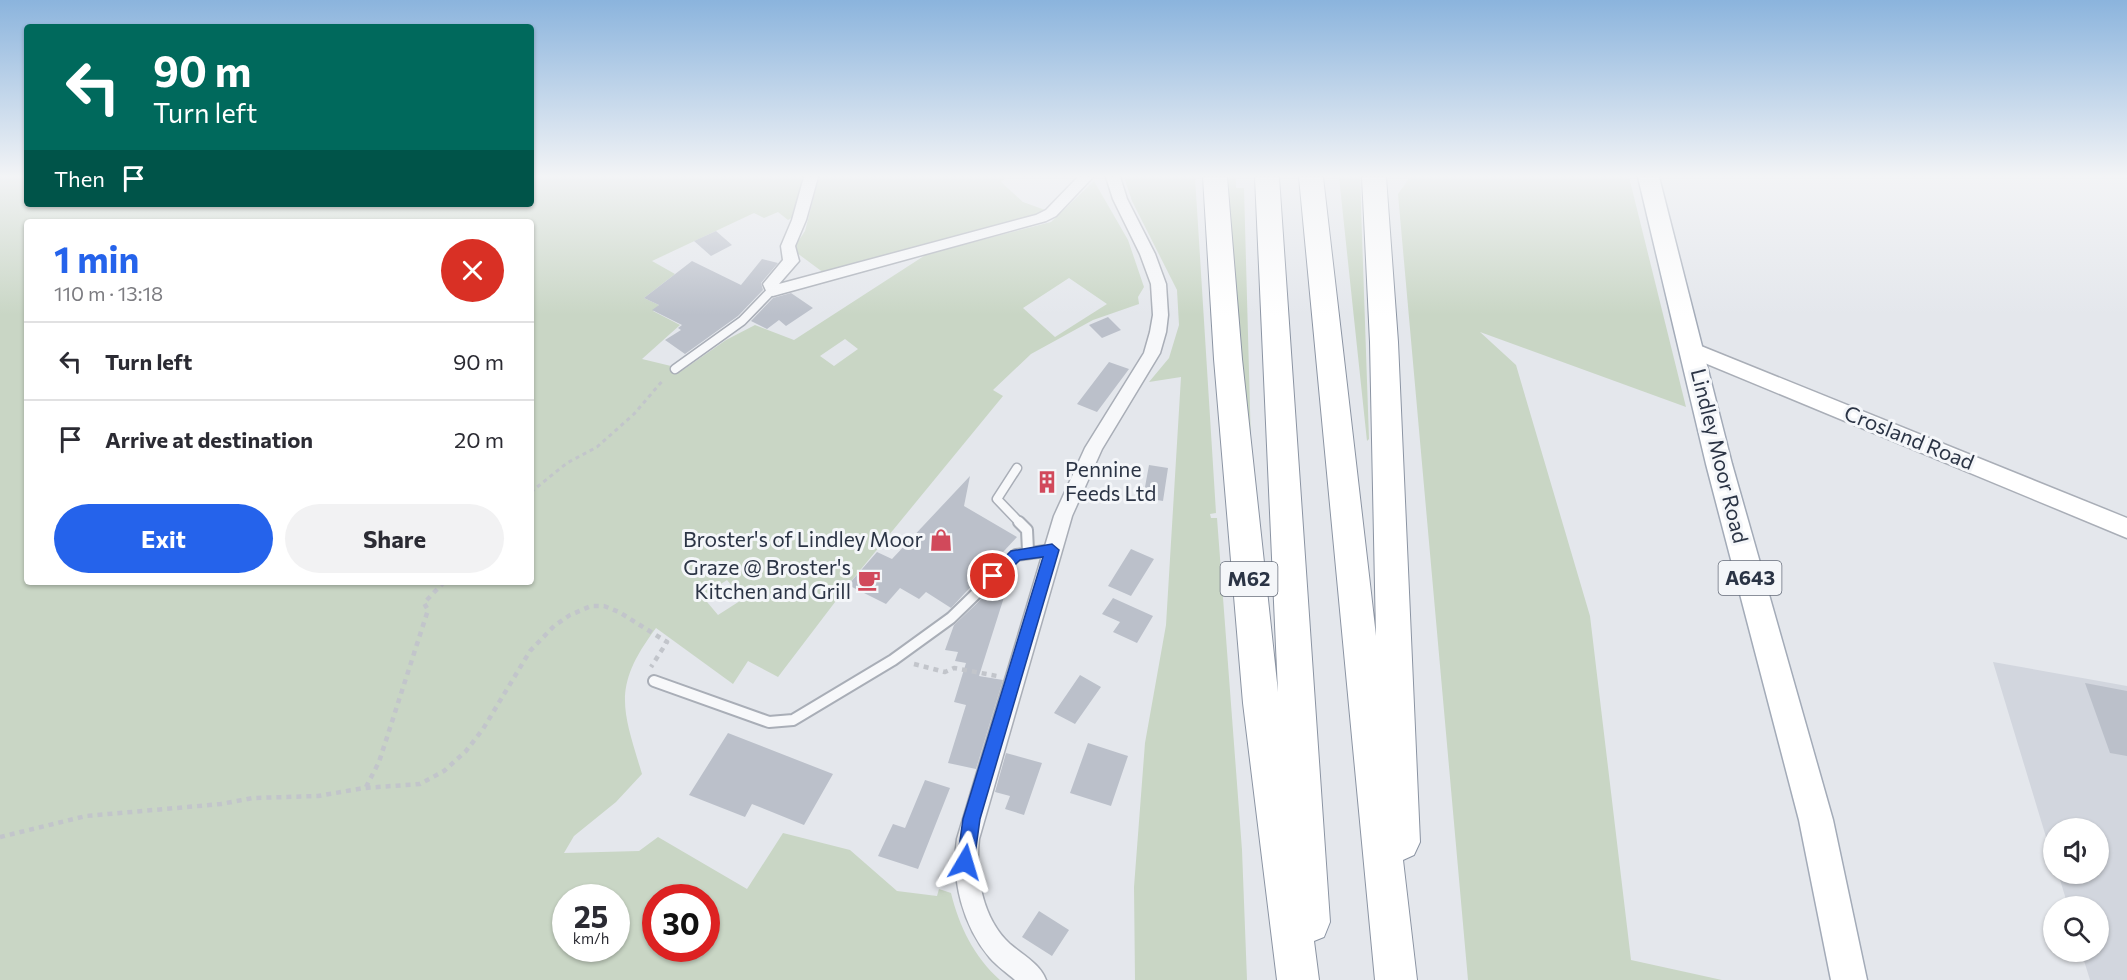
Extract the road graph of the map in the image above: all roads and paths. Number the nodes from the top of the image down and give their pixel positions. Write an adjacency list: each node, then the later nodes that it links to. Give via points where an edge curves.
1 (798, 223): 9 (street, via 788,246 790,261 771,284)
2 (1023, 223): 9 (street)
3 (1131, 223): 15 (street, via 1158,278 1160,321 1152,353 1073,489)
4 (1218, 223): 24 (highway, M62, via 1261,703)
5 (1270, 223): 25 (highway, M62)
6 (1315, 223): 26 (highway)
7 (1377, 223): 27 (highway)
8 (1660, 223): 10 (main road, Lindley Moor Road / A643)
9 (772, 290): 11 (lane, via 742,321)
10 (1692, 349): 14 (street, Crosland Road); 28 (main road, Lindley Moor Road / A643, via 1719,464 1816,820)
11 (675, 369): 13 (path, via 597,447 567,463)
12 (1017, 468): 16 (lane, via 997,499 1027,530)
13 (534, 490)
14 (2127, 528)
15 (1052, 550): 16 (lane); 19 (street)
16 (1028, 551): 18 (lane, via 1007,561 951,618)
17 (441, 585): 21 (path, via 424,603 428,610 379,762)
18 (893, 660): 19 (path, via 945,672 954,668); 20 (lane, via 793,720 780,723)
19 (1012, 679): 23 (street, via 972,819 965,862 969,892 986,933 1015,966)
20 (654, 681): 21 (path, via 650,668 667,642 647,633 621,612 592,605 555,625 534,645 483,730 455,762 420,784)
21 (365, 788): 22 (path, via 313,797 237,798 221,804 86,816)
22 (0, 837)
23 (1035, 980)
24 (1298, 980)
25 (1312, 980)
26 (1396, 980)
27 (1404, 980)
28 (1849, 980)

